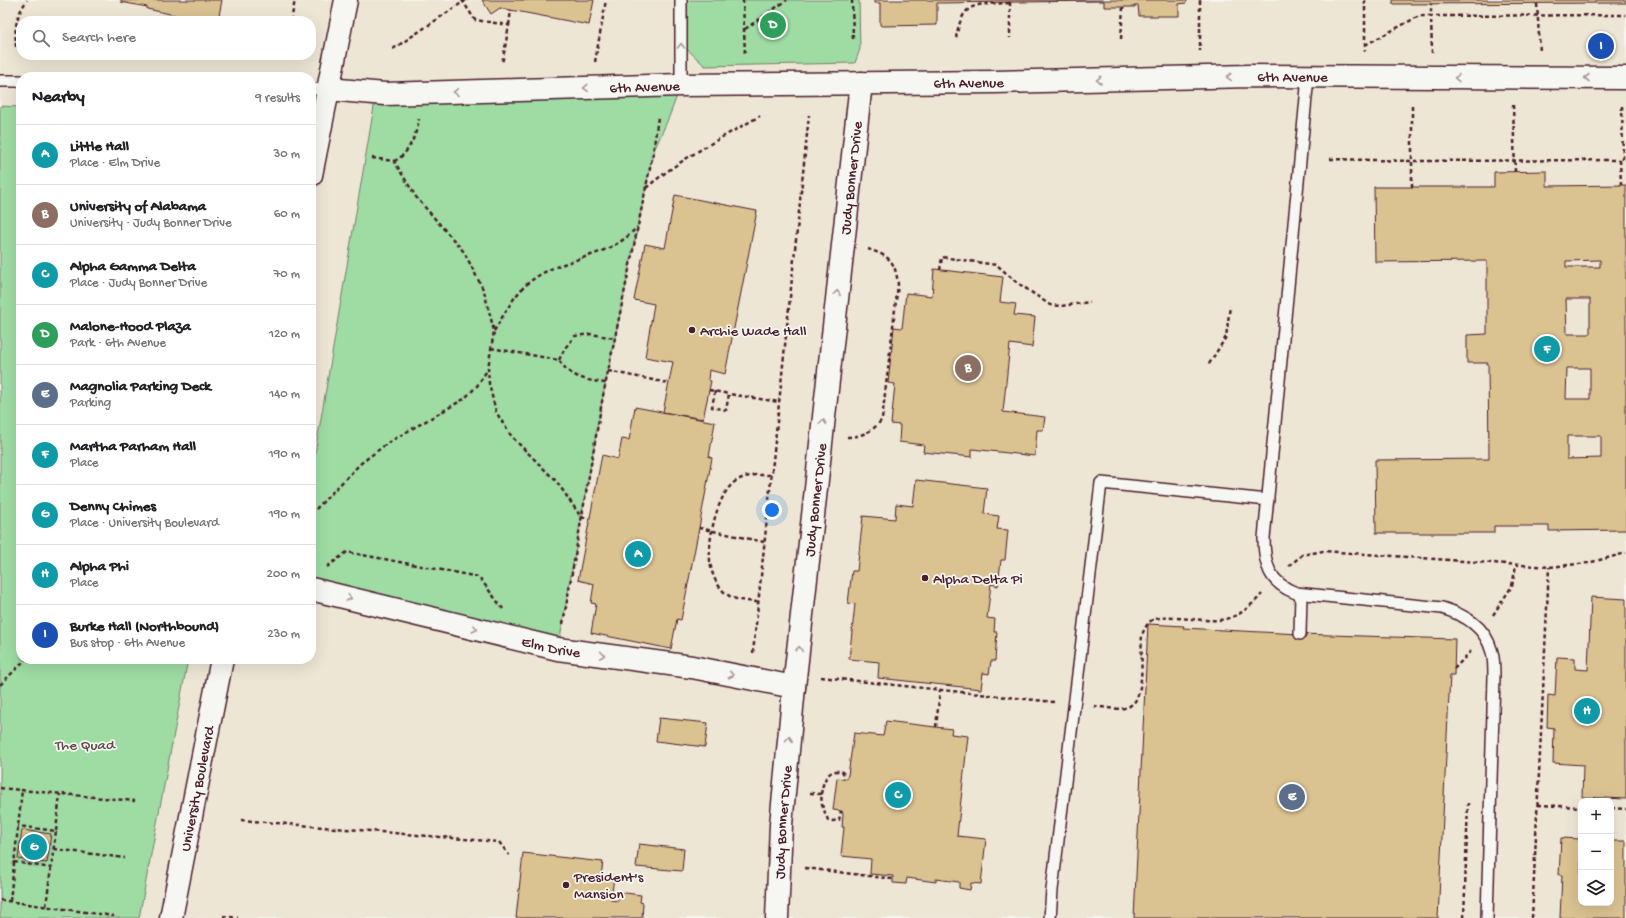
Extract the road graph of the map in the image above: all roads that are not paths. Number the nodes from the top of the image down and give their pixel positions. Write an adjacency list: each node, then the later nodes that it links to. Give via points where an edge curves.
1 (346, 0): 9 (street)
2 (680, 0): 8 (lane, one-way to 2)
3 (1308, 77): 4 (street, 6th Avenue, one-way to 3); 7 (street, 6th Avenue, one-way to 7); 11 (lane)
4 (1626, 78)
5 (0, 80): 6 (lane)
6 (16, 81)
7 (861, 82): 8 (street, 6th Avenue); 16 (street, Judy Bonner Drive, one-way to 7)
8 (681, 85): 9 (street, 6th Avenue, one-way to 9, via 384,94)
9 (319, 89): 10 (street)
10 (316, 121)
11 (1268, 500): 13 (lane, via 1264,558 1284,589); 19 (lane, via 1101,483)
12 (316, 590): 16 (street, Elm Drive, one-way to 16, via 558,649 692,668)
13 (1301, 594): 14 (lane); 20 (lane, via 1442,608 1461,614 1484,634 1492,652 1494,677)
14 (1300, 634)
15 (221, 664): 17 (street, University Boulevard)
16 (794, 687): 18 (street, Judy Bonner Drive, one-way to 16, via 781,825)
17 (171, 918)
18 (777, 918)
19 (1050, 918)
20 (1487, 918)

